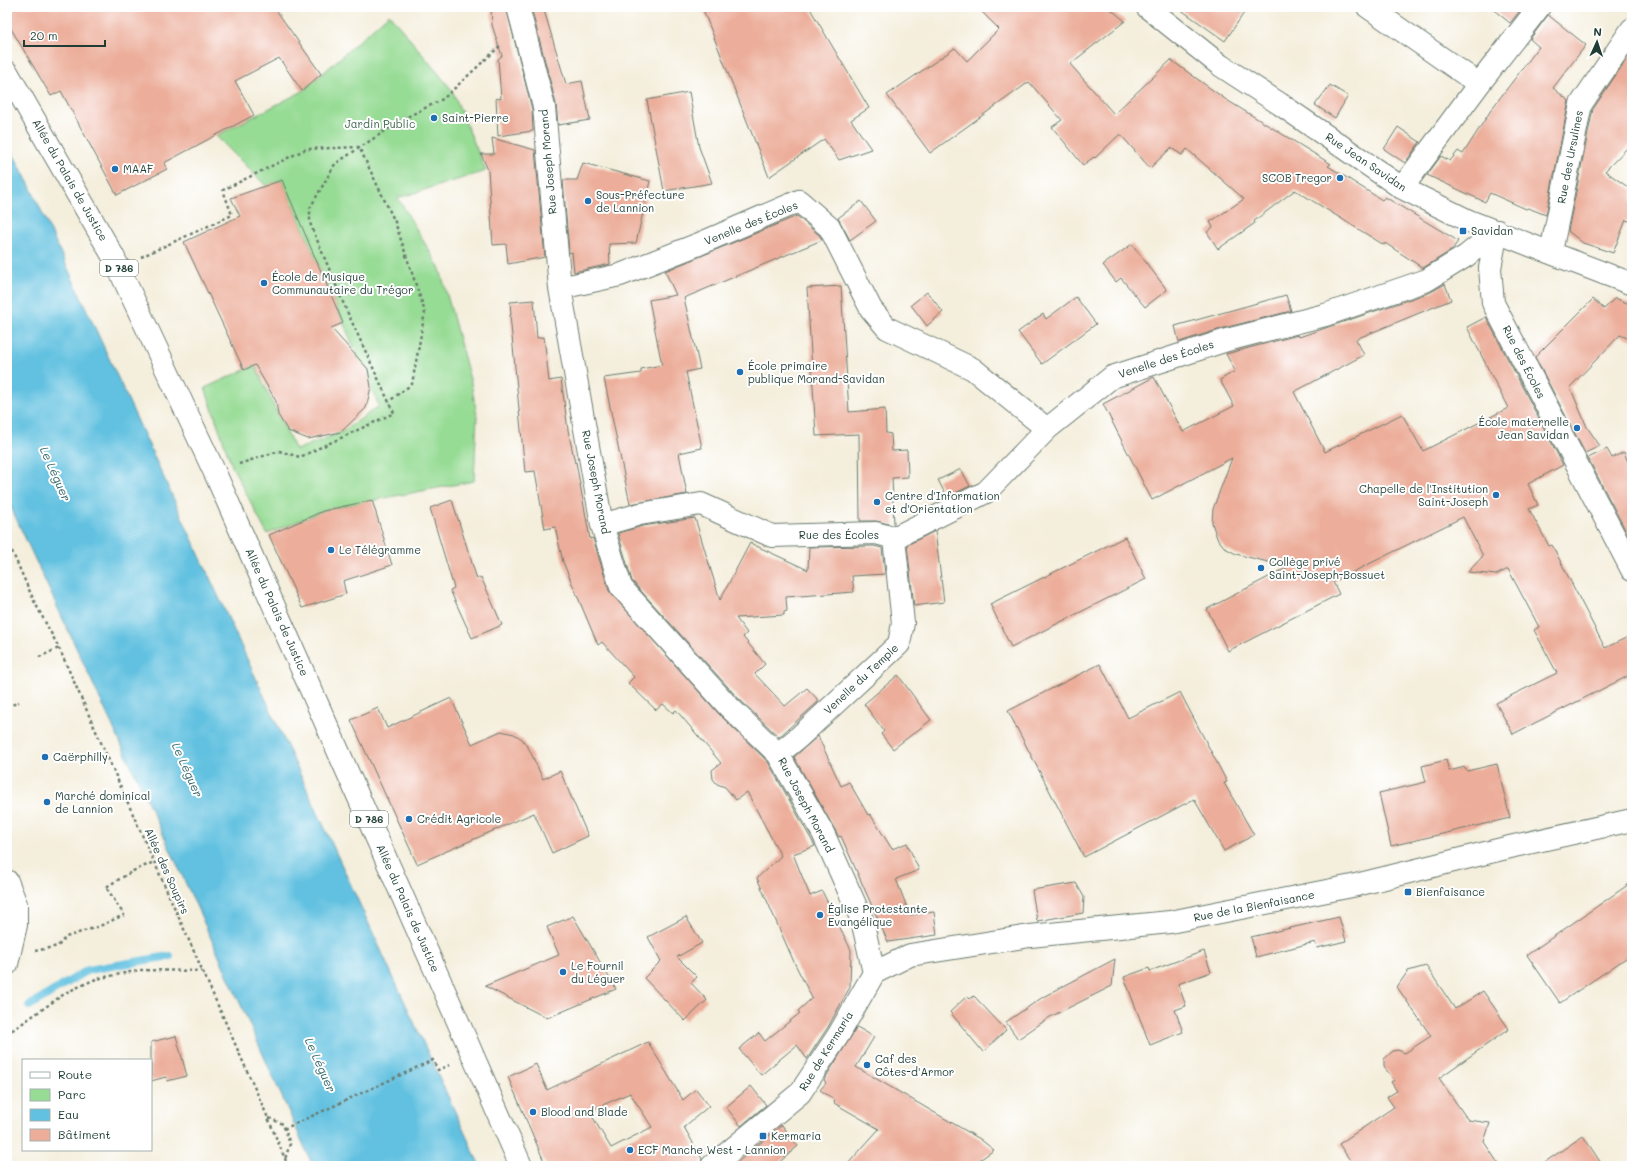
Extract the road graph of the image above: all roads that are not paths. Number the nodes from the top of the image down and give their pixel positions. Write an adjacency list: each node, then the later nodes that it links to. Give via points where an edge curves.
1 (1147, 7): 8 (street, Rue Jean Savidan, via 1220,65)
2 (1368, 7): 7 (street)
3 (1539, 7): 7 (street)
4 (520, 17): 12 (street, Rue Joseph Morand, via 544,107)
5 (1632, 29): 10 (street, Rue des Ursulines, via 1581,104)
6 (7, 72): 22 (street, Allée du Palais de Justice / D 786, via 114,256 216,473)
7 (1479, 84): 8 (street)
8 (1402, 188): 9 (street, Rue Jean Savidan, via 1469,221)
9 (1497, 231): 10 (street, Rue Jean Savidan); 13 (street, Venelle des Écoles, via 1466,256 1426,280 1325,315 1227,340 1112,377); 16 (street, Rue des Écoles, via 1490,268 1493,303)
10 (1551, 252): 11 (street, Rue Jean Savidan)
11 (1632, 284)
12 (560, 288): 13 (street, Venelle des Écoles, via 620,275 800,201 830,228 871,309 887,328 973,369); 14 (street, Rue Joseph Morand)
13 (1047, 429): 15 (street, Rue des Écoles, via 986,492)
14 (602, 525): 15 (street, Rue des Écoles, via 640,514 701,504 772,536 876,533); 17 (street, Rue Joseph Morand, via 621,587 728,706)
15 (894, 538): 17 (street, Venelle du Temple, via 903,623 900,644)
16 (1632, 570)
17 (778, 754): 21 (street, Rue Joseph Morand, via 822,833 862,920)
18 (1632, 820): 21 (street, Rue de la Bienfaisance, via 1352,886 1170,922 1030,936 910,955)
19 (7, 881): 20 (street, via 16,904 16,925)
20 (8, 961)
21 (874, 973): 23 (street, Rue de Kermaria, via 839,1034 800,1093)
22 (521, 1166)
23 (712, 1166)

